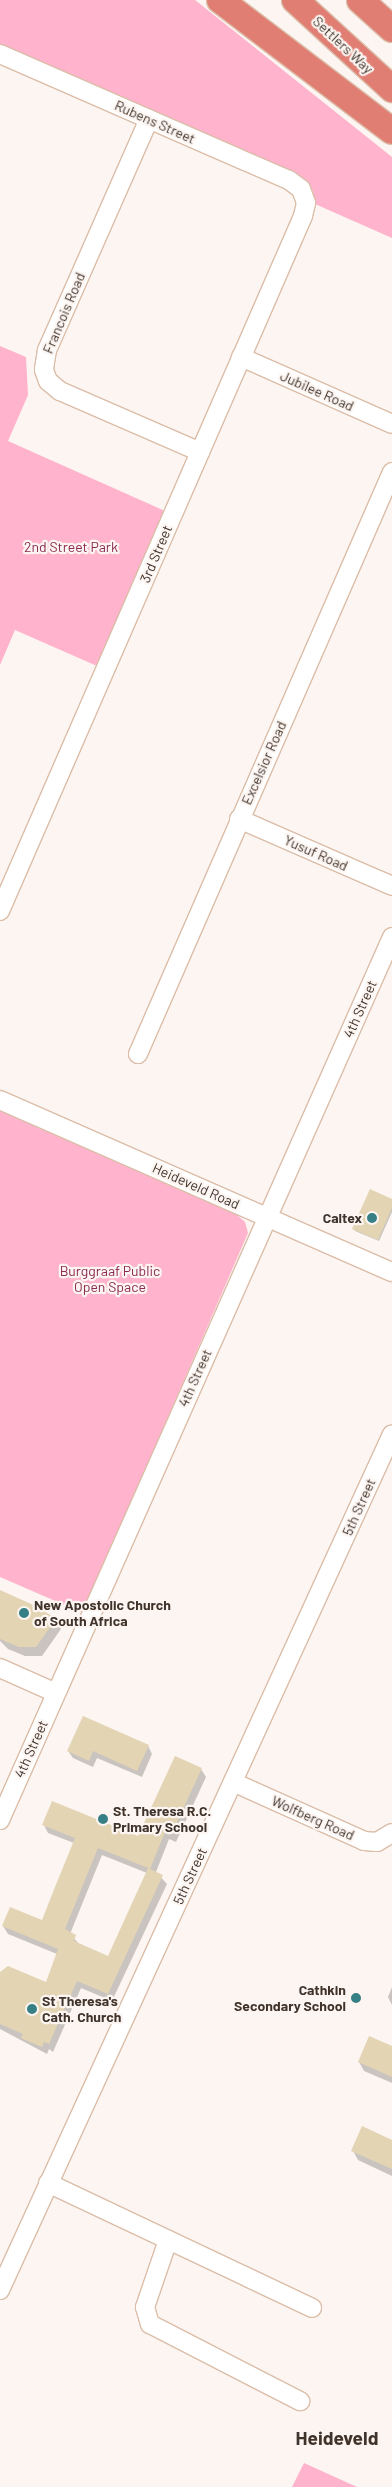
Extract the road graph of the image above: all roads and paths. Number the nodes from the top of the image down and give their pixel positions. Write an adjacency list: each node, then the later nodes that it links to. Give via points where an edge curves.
1 (220, 0): 8 (highway)
2 (295, 0): 6 (highway, Settlers Way)
3 (360, 0): 4 (highway)
4 (392, 29)
5 (0, 54): 7 (street, Rubens Street)
6 (392, 89)
7 (149, 119): 9 (street, Rubens Street, via 289,180); 12 (street, Francois Road, via 47,350 44,370 48,381 60,391)
8 (392, 131)
9 (304, 196): 10 (street, 3rd Street, via 303,216)
10 (241, 357): 11 (street, Jubilee Road); 12 (street, 3rd Street)
11 (392, 424)
12 (200, 452): 16 (street, 3rd Street)
13 (392, 472): 14 (street, Excelsior Road)
14 (240, 819): 15 (street, Yusuf Road); 18 (street, Excelsior Road)
15 (392, 886)
16 (0, 911)
17 (392, 937): 20 (street, 4th Street)
18 (138, 1054)
19 (0, 1100): 20 (street, Heideveld Road)
20 (268, 1217): 21 (street, Heideveld Road); 24 (street, 4th Street)
21 (392, 1272)
22 (392, 1434): 25 (street, 5th Street)
23 (0, 1668): 24 (street)
24 (56, 1693): 26 (street, 4th Street)
25 (233, 1782): 27 (street, Wolfberg Road, via 364,1841 377,1842); 28 (street, 5th Street)
26 (0, 1820)
27 (392, 1834)
28 (48, 2184): 29 (street); 30 (street, 5th Street)
29 (168, 2240): 31 (street); 32 (street, via 145,2307 150,2324)
30 (0, 2290)
31 (312, 2308)
32 (300, 2401)

